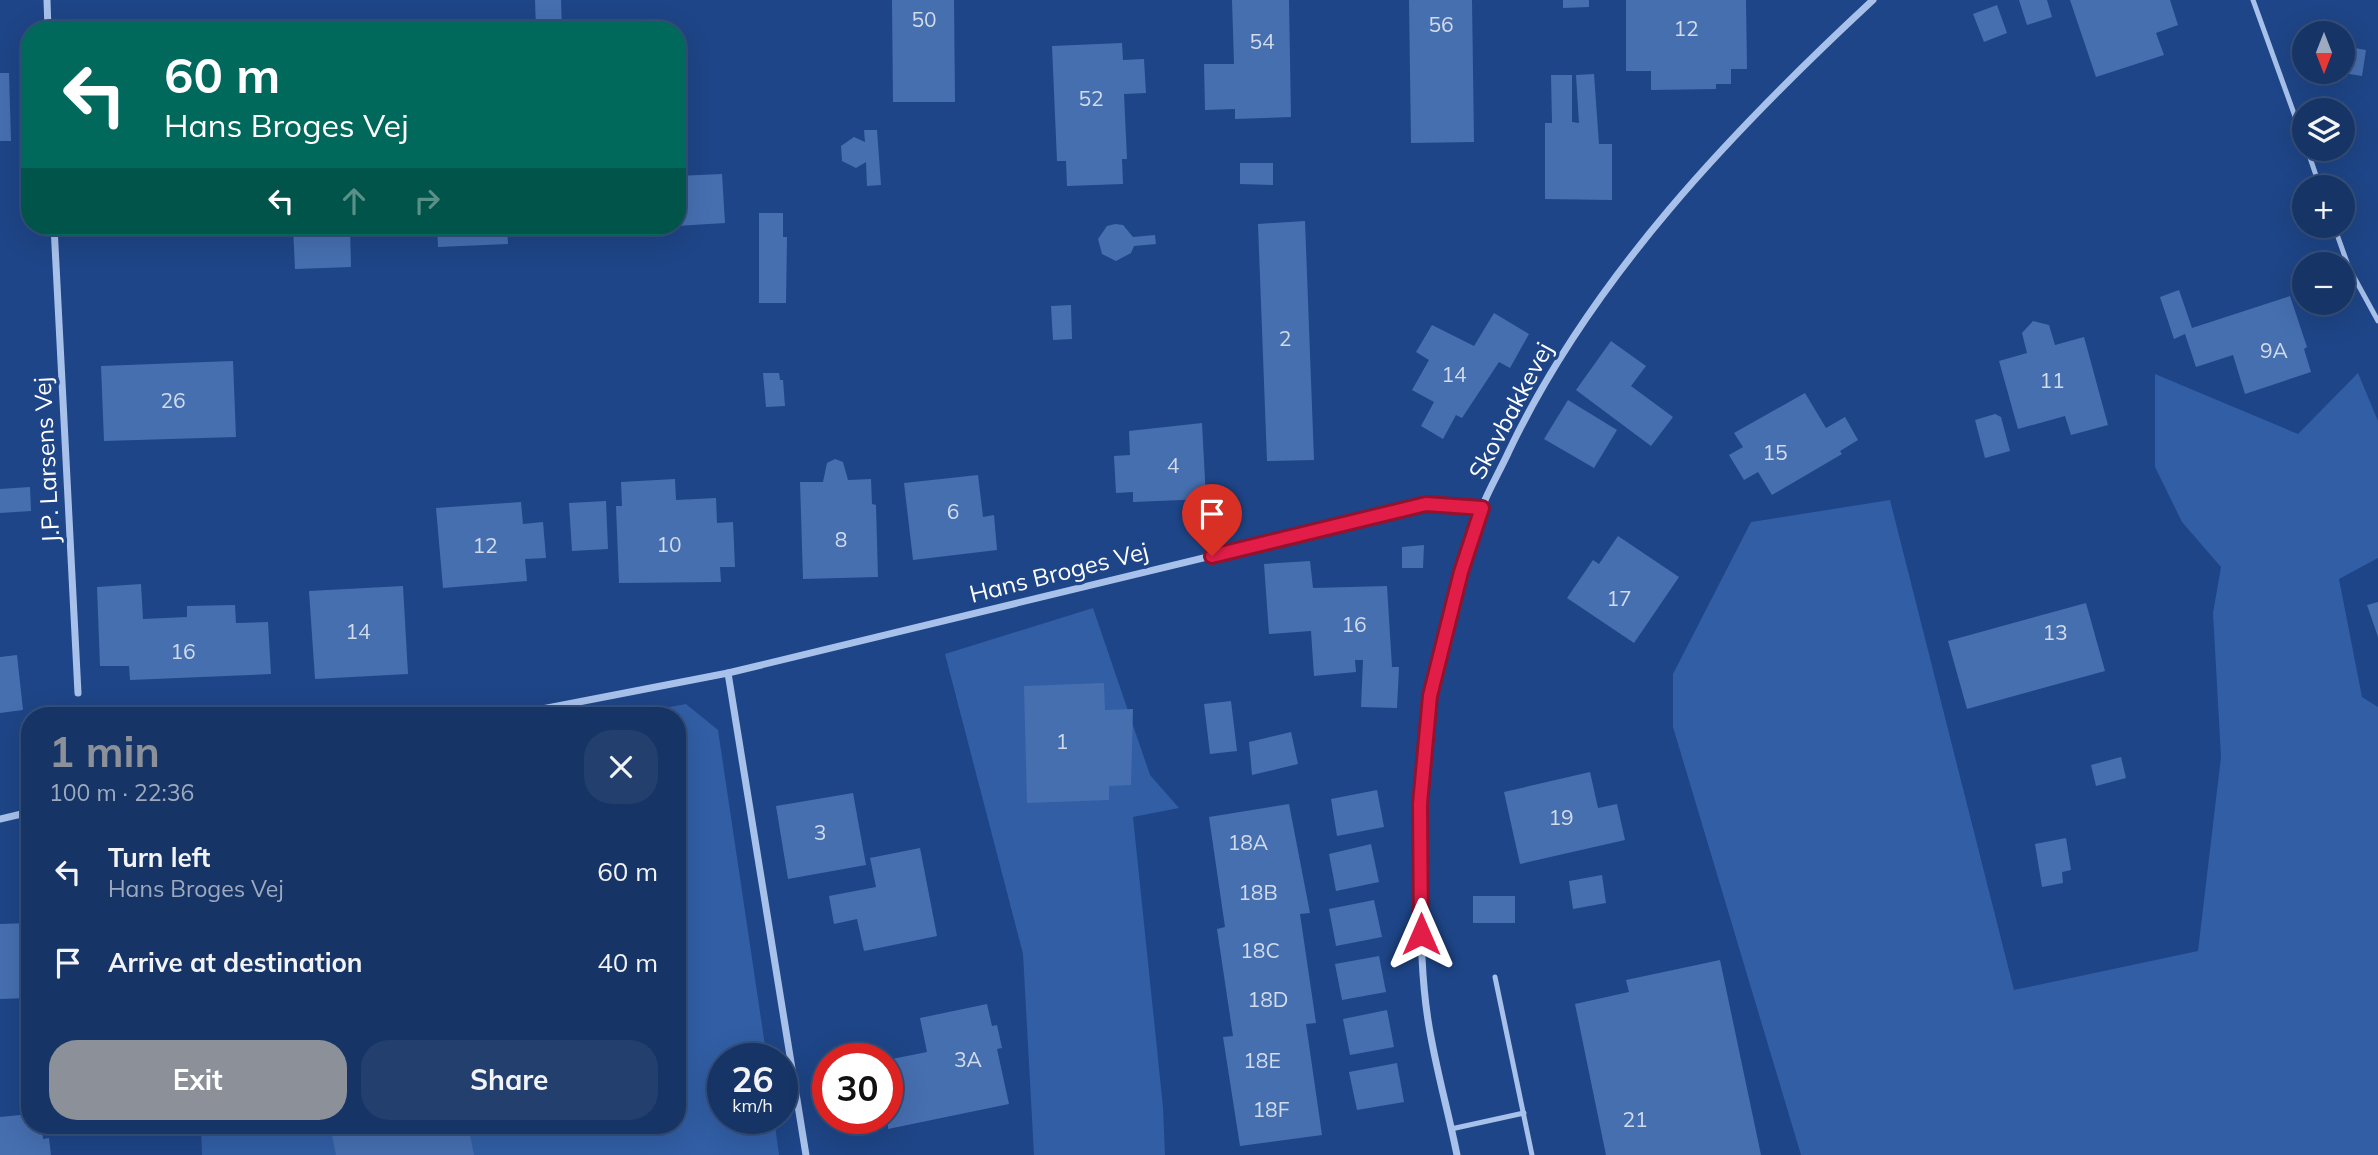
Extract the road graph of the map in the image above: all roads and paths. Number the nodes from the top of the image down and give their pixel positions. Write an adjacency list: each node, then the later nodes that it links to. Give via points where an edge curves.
1 (47, 0): 4 (street)
2 (1873, 0): 9 (street, Skovbakkevej, via 1815,53 1655,224 1589,311 1526,415)
3 (2253, 0): 5 (lane)
4 (48, 21)
5 (2292, 108)
6 (54, 235): 11 (street, J.P. Larsens Vej)
7 (2338, 238): 8 (lane)
8 (2378, 321)
9 (1482, 508): 10 (street, Hans Broges Vej, via 1426,504); 17 (street, Skovbakkevej, via 1430,696 1420,804 1421,934 1428,1020)
10 (728, 673): 12 (street, Hans Broges Vej); 18 (street)
11 (78, 693)
12 (552, 707)
13 (21, 814): 14 (street)
14 (0, 819)
15 (1495, 977): 16 (lane)
16 (1524, 1114): 17 (lane); 20 (lane)
17 (1451, 1129): 19 (street, Skovbakkevej)
18 (806, 1155)
19 (1457, 1155)
20 (1532, 1155)

